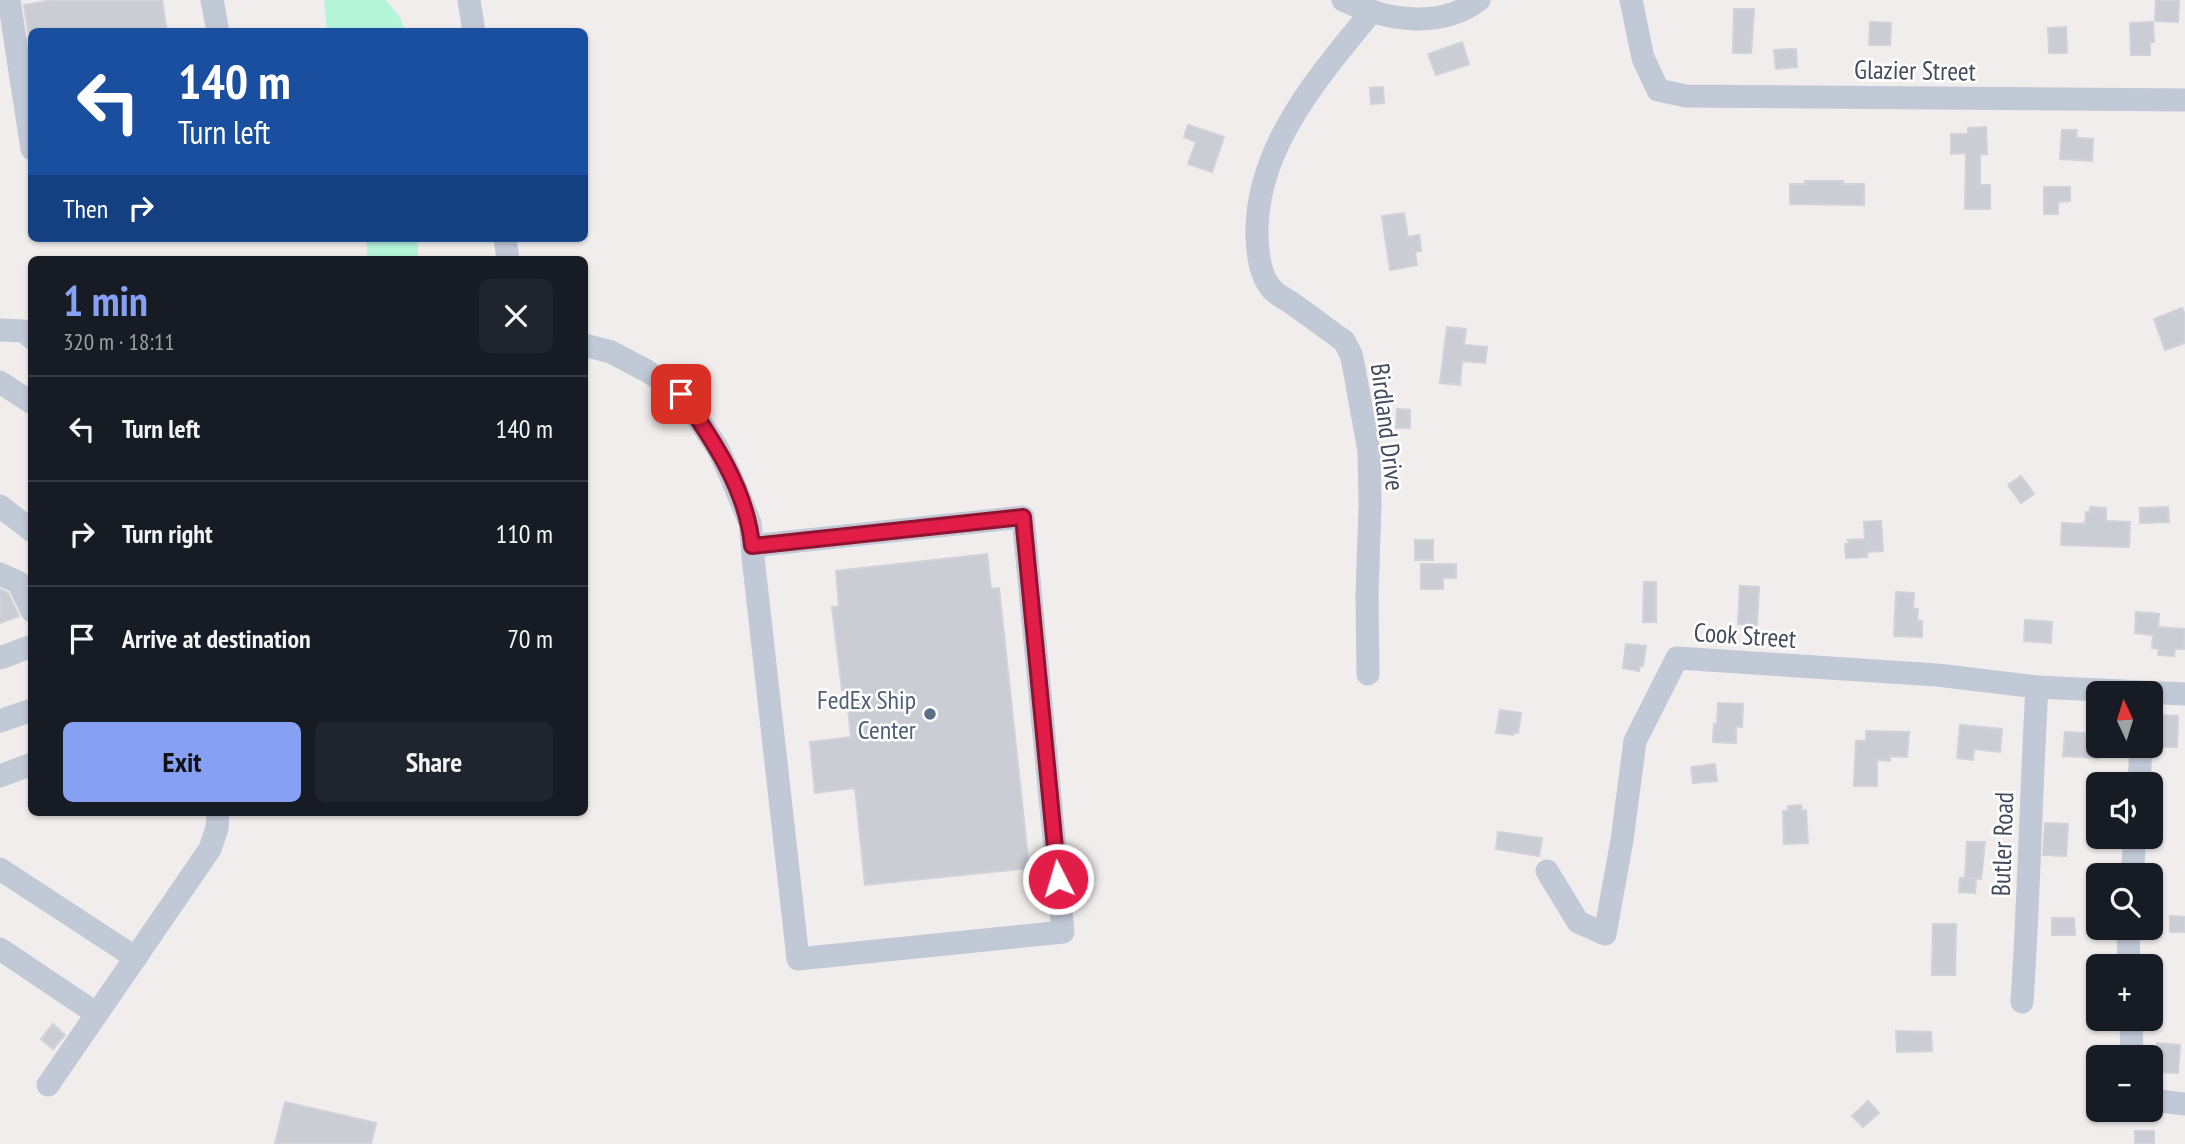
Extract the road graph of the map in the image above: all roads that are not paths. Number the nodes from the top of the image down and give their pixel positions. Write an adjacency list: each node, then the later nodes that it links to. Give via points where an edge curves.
1 (9, 0): 11 (street)
2 (212, 0): 8 (street)
3 (469, 0): 9 (street)
4 (1343, 0): 7 (street)
5 (1479, 0): 7 (street, via 1446,17 1400,18)
6 (1630, 0): 10 (street, Glazier Street, via 1643,58 1658,90 1686,96)
7 (1372, 11): 24 (street, Birdland Drive, via 1286,128 1268,169 1257,218 1258,255 1271,289 1344,341 1354,368 1369,451)
8 (217, 28)
9 (473, 28)
10 (2185, 100)
11 (28, 123)
12 (0, 330): 13 (street)
13 (28, 334)
14 (588, 346): 19 (street, via 611,352 681,394 718,449 750,523)
15 (0, 382): 16 (street)
16 (28, 401)
17 (0, 506): 18 (street)
18 (28, 528)
19 (752, 546): 19 (street, via 798,958 1063,932 1023,517)
20 (0, 574): 21 (street, via 18,582)
21 (28, 603)
22 (28, 648): 23 (street)
23 (0, 658)
24 (1368, 674)
25 (2037, 687): 26 (street, Cook Street); 35 (street, Cook Street, via 1677,658 1635,741 1605,934 1578,922); 38 (street, Butler Road)
26 (2086, 690)
27 (2163, 694): 28 (street, Cook Street)
28 (2185, 695)
29 (28, 711): 30 (street)
30 (0, 721)
31 (28, 766): 32 (street)
32 (0, 776)
33 (218, 816): 37 (street, via 210,849)
34 (0, 869): 37 (street)
35 (1547, 871)
36 (0, 949): 39 (street)
37 (136, 958): 39 (street)
38 (2022, 1002)
39 (97, 1014): 40 (street)
40 (48, 1085)
41 (2163, 1101): 42 (street)
42 (2185, 1104)

